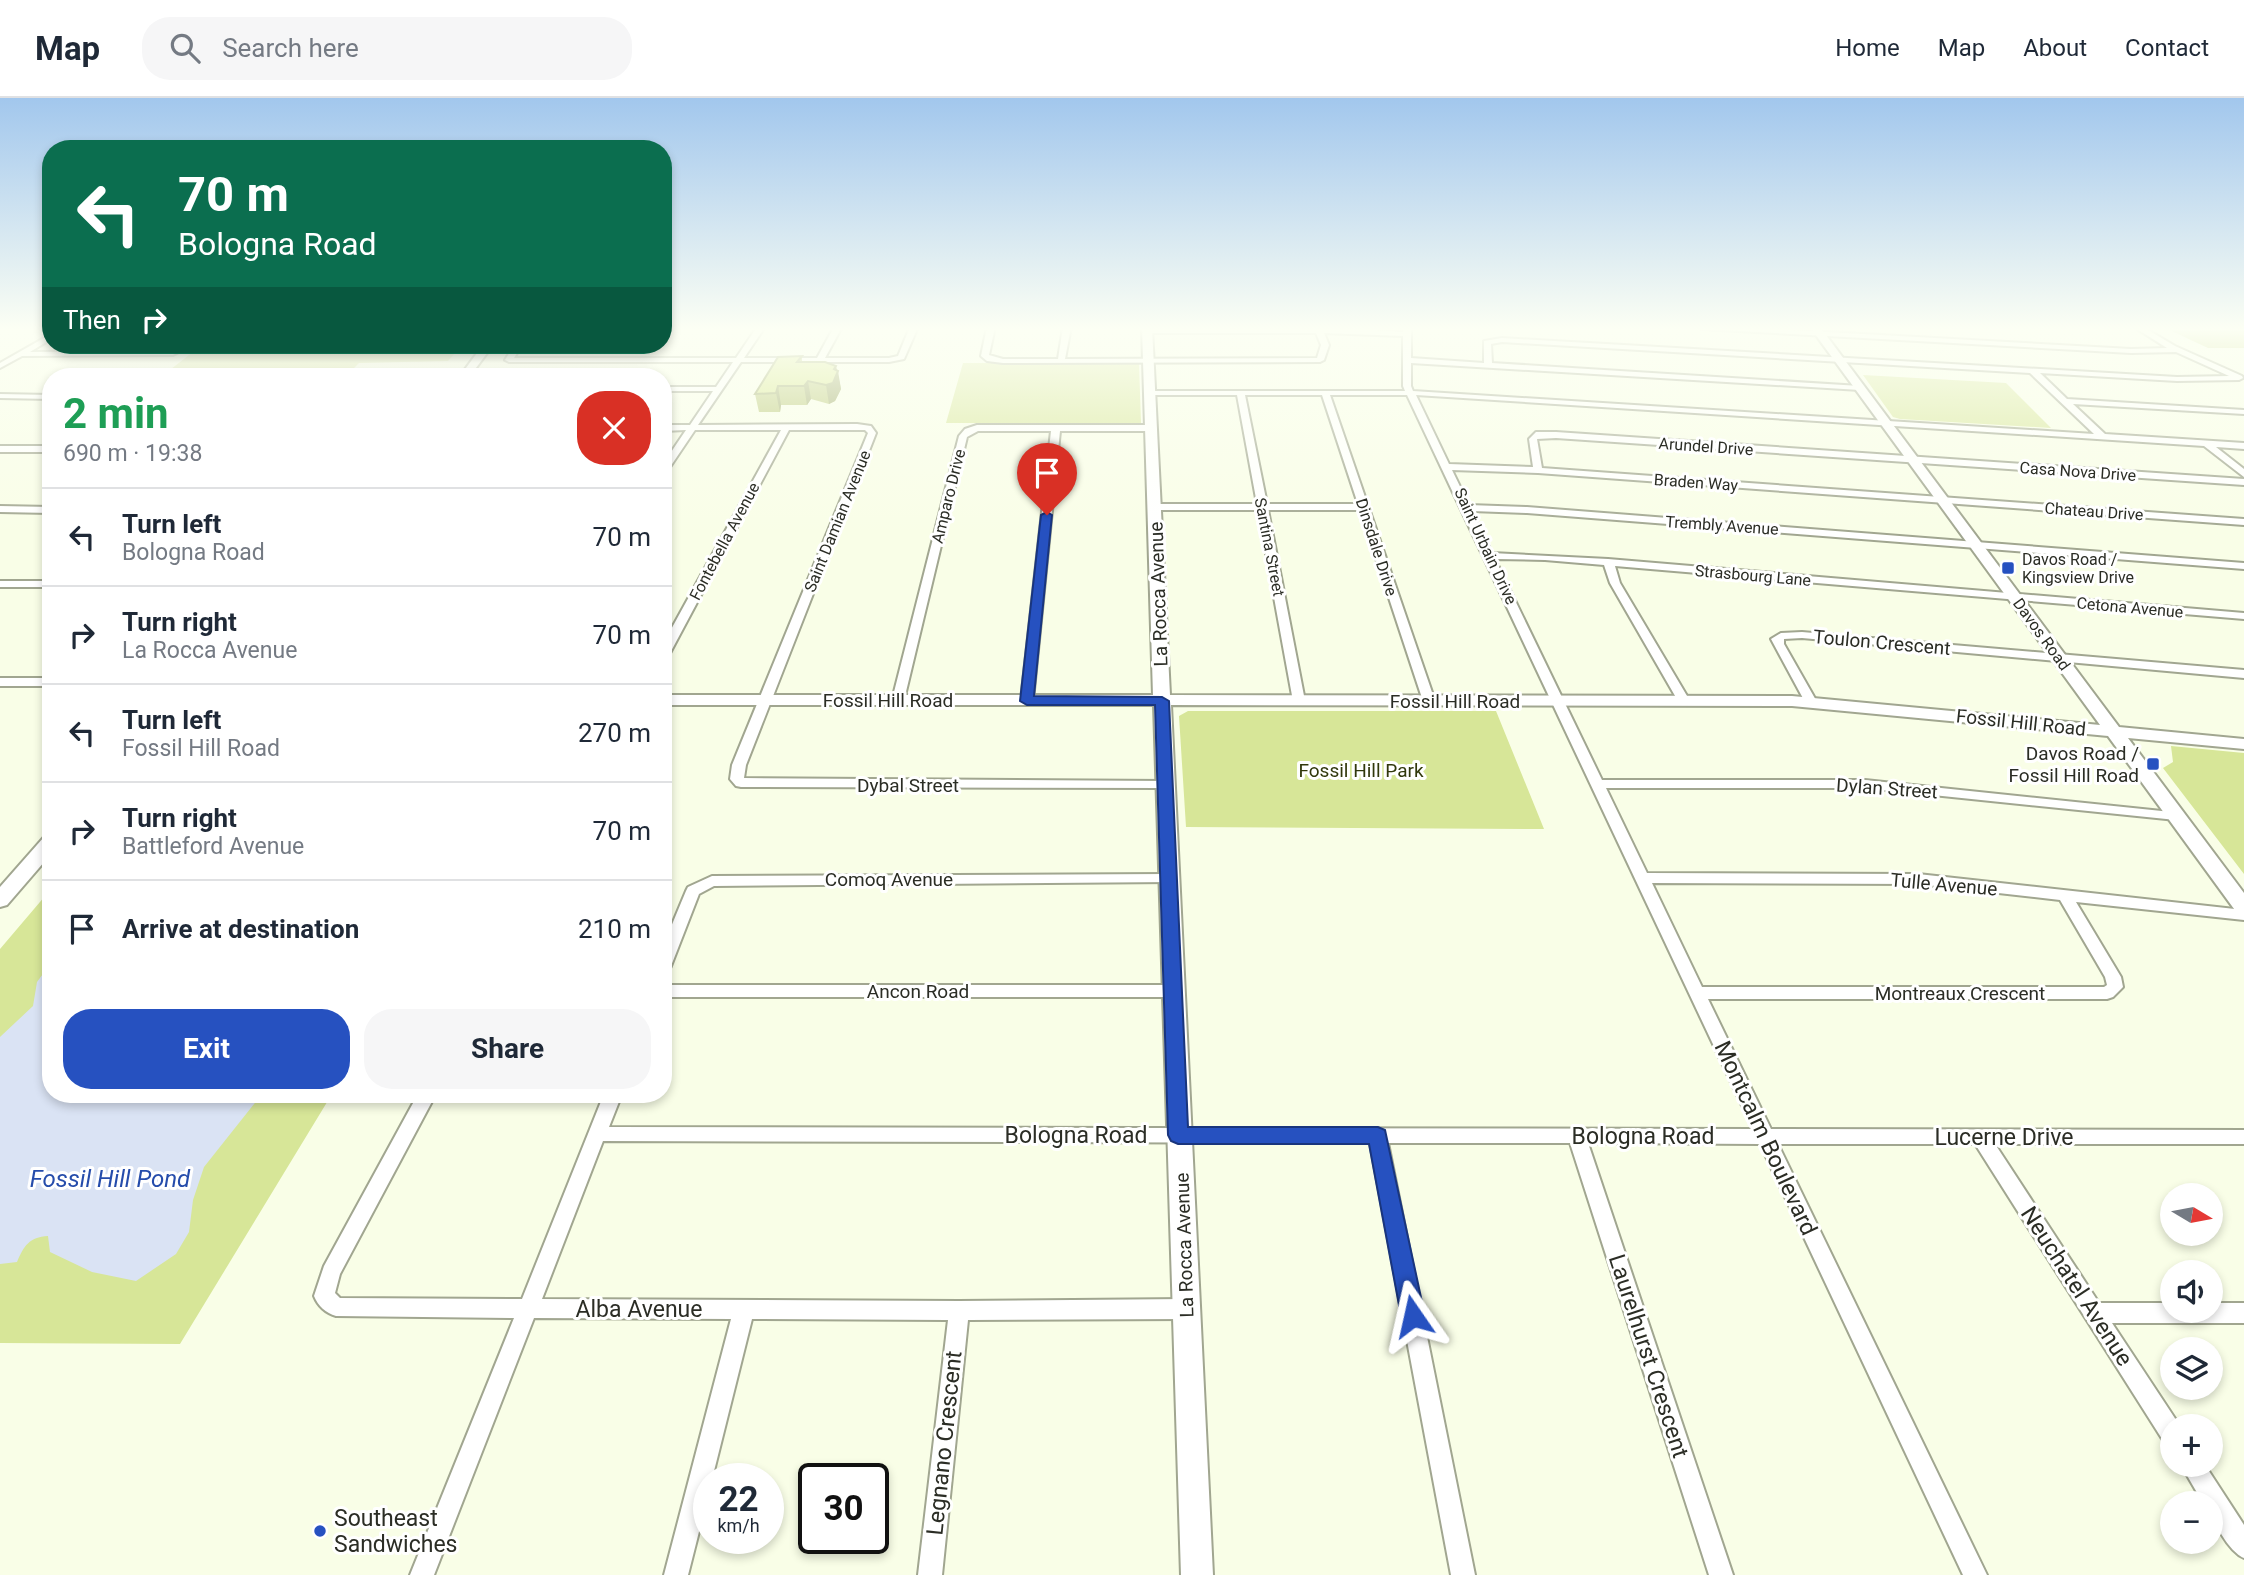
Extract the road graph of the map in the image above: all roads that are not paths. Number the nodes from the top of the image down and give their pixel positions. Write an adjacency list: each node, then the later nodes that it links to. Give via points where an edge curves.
1 (714, 396): 15 (street)
2 (1149, 396): 18 (street, La Rocca Avenue)
3 (1242, 396): 32 (street, Santina Street)
4 (1326, 396): 33 (street, Dinsdale Drive)
5 (1412, 396): 26 (street, Saint Urbain Drive)
6 (1459, 396): 13 (street)
7 (1866, 396): 13 (street, Davos Road)
8 (2060, 396): 11 (street)
9 (0, 397): 10 (street)
10 (42, 397)
11 (2066, 401): 12 (street); 19 (street)
12 (2244, 412)
13 (1886, 422): 19 (street); 25 (street, Davos Road)
14 (672, 428): 15 (street, Saint Damian Avenue)
15 (693, 428): 16 (street, Saint Damian Avenue); 24 (street)
16 (786, 428): 46 (street, Fontebella Avenue); 52 (street, Saint Damian Avenue, via 857,427 872,433)
17 (1056, 428): 18 (street, Amparo Drive); 53 (street, Amparo Drive, via 977,428 963,436); 54 (street)
18 (1151, 428): 31 (street, La Rocca Avenue)
19 (2103, 436): 20 (street)
20 (2206, 443): 21 (street); 28 (street)
21 (2244, 446)
22 (0, 449): 23 (street)
23 (42, 449)
24 (672, 456)
25 (1913, 459): 27 (street, Arundel Drive, via 1536,435); 29 (street, Casa Nova Drive); 30 (street, Davos Road)
26 (1448, 467): 27 (street, Braden Way); 34 (street, Saint Urbain Drive)
27 (1538, 470): 30 (street, Braden Way)
28 (2244, 474)
29 (2244, 482)
30 (1943, 500): 37 (street, Chateau Drive); 38 (street, Davos Road)
31 (1154, 507): 32 (street); 55 (street, La Rocca Avenue)
32 (1263, 507): 33 (street); 56 (street, Santina Street)
33 (1364, 507): 57 (street, Dinsdale Drive)
34 (1468, 508): 38 (street, Trembly Avenue); 39 (street, Saint Urbain Drive)
35 (0, 509): 36 (street)
36 (42, 510)
37 (2244, 522)
38 (1977, 545): 41 (street, Trembly Avenue); 44 (street, Davos Road)
39 (1491, 556): 40 (street, Strasbourg Lane); 58 (street, Saint Urbain Drive)
40 (1608, 562): 44 (street, Strasbourg Lane); 59 (street, via 1615,583)
41 (2244, 566)
42 (0, 584): 43 (street)
43 (42, 584)
44 (2016, 598): 45 (street, Cetona Avenue); 47 (street, Davos Road)
45 (2244, 616)
46 (672, 638)
47 (2060, 657): 48 (street); 60 (street, Toulon Crescent, via 1781,636 1779,644); 61 (street, Davos Road)
48 (2244, 674)
49 (0, 682): 50 (street)
50 (42, 682)
51 (672, 700): 52 (street, Fossil Hill Road)
52 (765, 700): 53 (street, Fossil Hill Road); 64 (street, Dybal Street, via 737,773 741,783)
53 (898, 700): 54 (street, Fossil Hill Road)
54 (1027, 701): 55 (street, Fossil Hill Road)
55 (1162, 701): 56 (street, Fossil Hill Road); 64 (street, La Rocca Avenue)
56 (1300, 701): 57 (street, Fossil Hill Road)
57 (1429, 701): 58 (street, Fossil Hill Road)
58 (1558, 701): 59 (street, Fossil Hill Road); 63 (street, Montcalm Boulevard)
59 (1684, 701): 60 (street, Fossil Hill Road)
60 (1811, 702): 61 (street, Fossil Hill Road)
61 (2113, 731): 62 (street, Fossil Hill Road); 65 (street, Davos Road)
62 (2244, 744)
63 (1598, 783): 65 (street, Dylan Street, via 1865,784); 67 (street, Montcalm Boulevard)
64 (1164, 785): 68 (street, La Rocca Avenue)
65 (2176, 816): 71 (street, Davos Road)
66 (42, 851): 70 (street)
67 (1643, 878): 69 (street, Tulle Avenue, via 1918,879); 76 (street, Montcalm Boulevard)
68 (1168, 879): 73 (street, Comoq Avenue, via 712,881 693,891); 75 (street, La Rocca Avenue)
69 (2065, 895): 72 (street, Tulle Avenue); 76 (street, Montreaux Crescent, via 2113,977 2115,987 2108,993)
70 (0, 900)
71 (2244, 908)
72 (2244, 915)
73 (672, 943)
74 (672, 990): 75 (street, Ancon Road)
75 (1173, 991): 80 (street, La Rocca Avenue)
76 (1697, 993): 83 (street, Montcalm Boulevard)
77 (422, 1103): 86 (street, Alba Avenue, via 331,1272 324,1296 336,1307)
78 (610, 1103): 79 (street)
79 (598, 1134): 80 (street, Bologna Road); 86 (street)
80 (1178, 1135): 81 (street, Bologna Road); 87 (street, La Rocca Avenue)
81 (1378, 1136): 82 (street, Bologna Road); 99 (street)
82 (1577, 1136): 83 (street, Bologna Road); 100 (street, Laurelhurst Crescent)
83 (1765, 1137): 85 (street, Lucerne Drive); 101 (street, Montcalm Boulevard)
84 (2244, 1137): 85 (street, Lucerne Drive)
85 (1981, 1138): 90 (street, Neuchatel Avenue)
86 (527, 1308): 88 (street, Alba Avenue); 95 (street)
87 (1186, 1309): 89 (street, Alba Avenue); 98 (street, La Rocca Avenue)
88 (744, 1310): 89 (street, Alba Avenue); 96 (street)
89 (959, 1311): 97 (street, Legnano Crescent)
90 (2094, 1313): 91 (street); 92 (street, Neuchatel Avenue)
91 (2244, 1313)
92 (2160, 1415)
93 (2200, 1477): 94 (street)
94 (2244, 1546)
95 (422, 1575)
96 (677, 1575)
97 (930, 1575)
98 (1197, 1575)
99 (1463, 1575)
100 (1721, 1575)
101 (1975, 1575)

